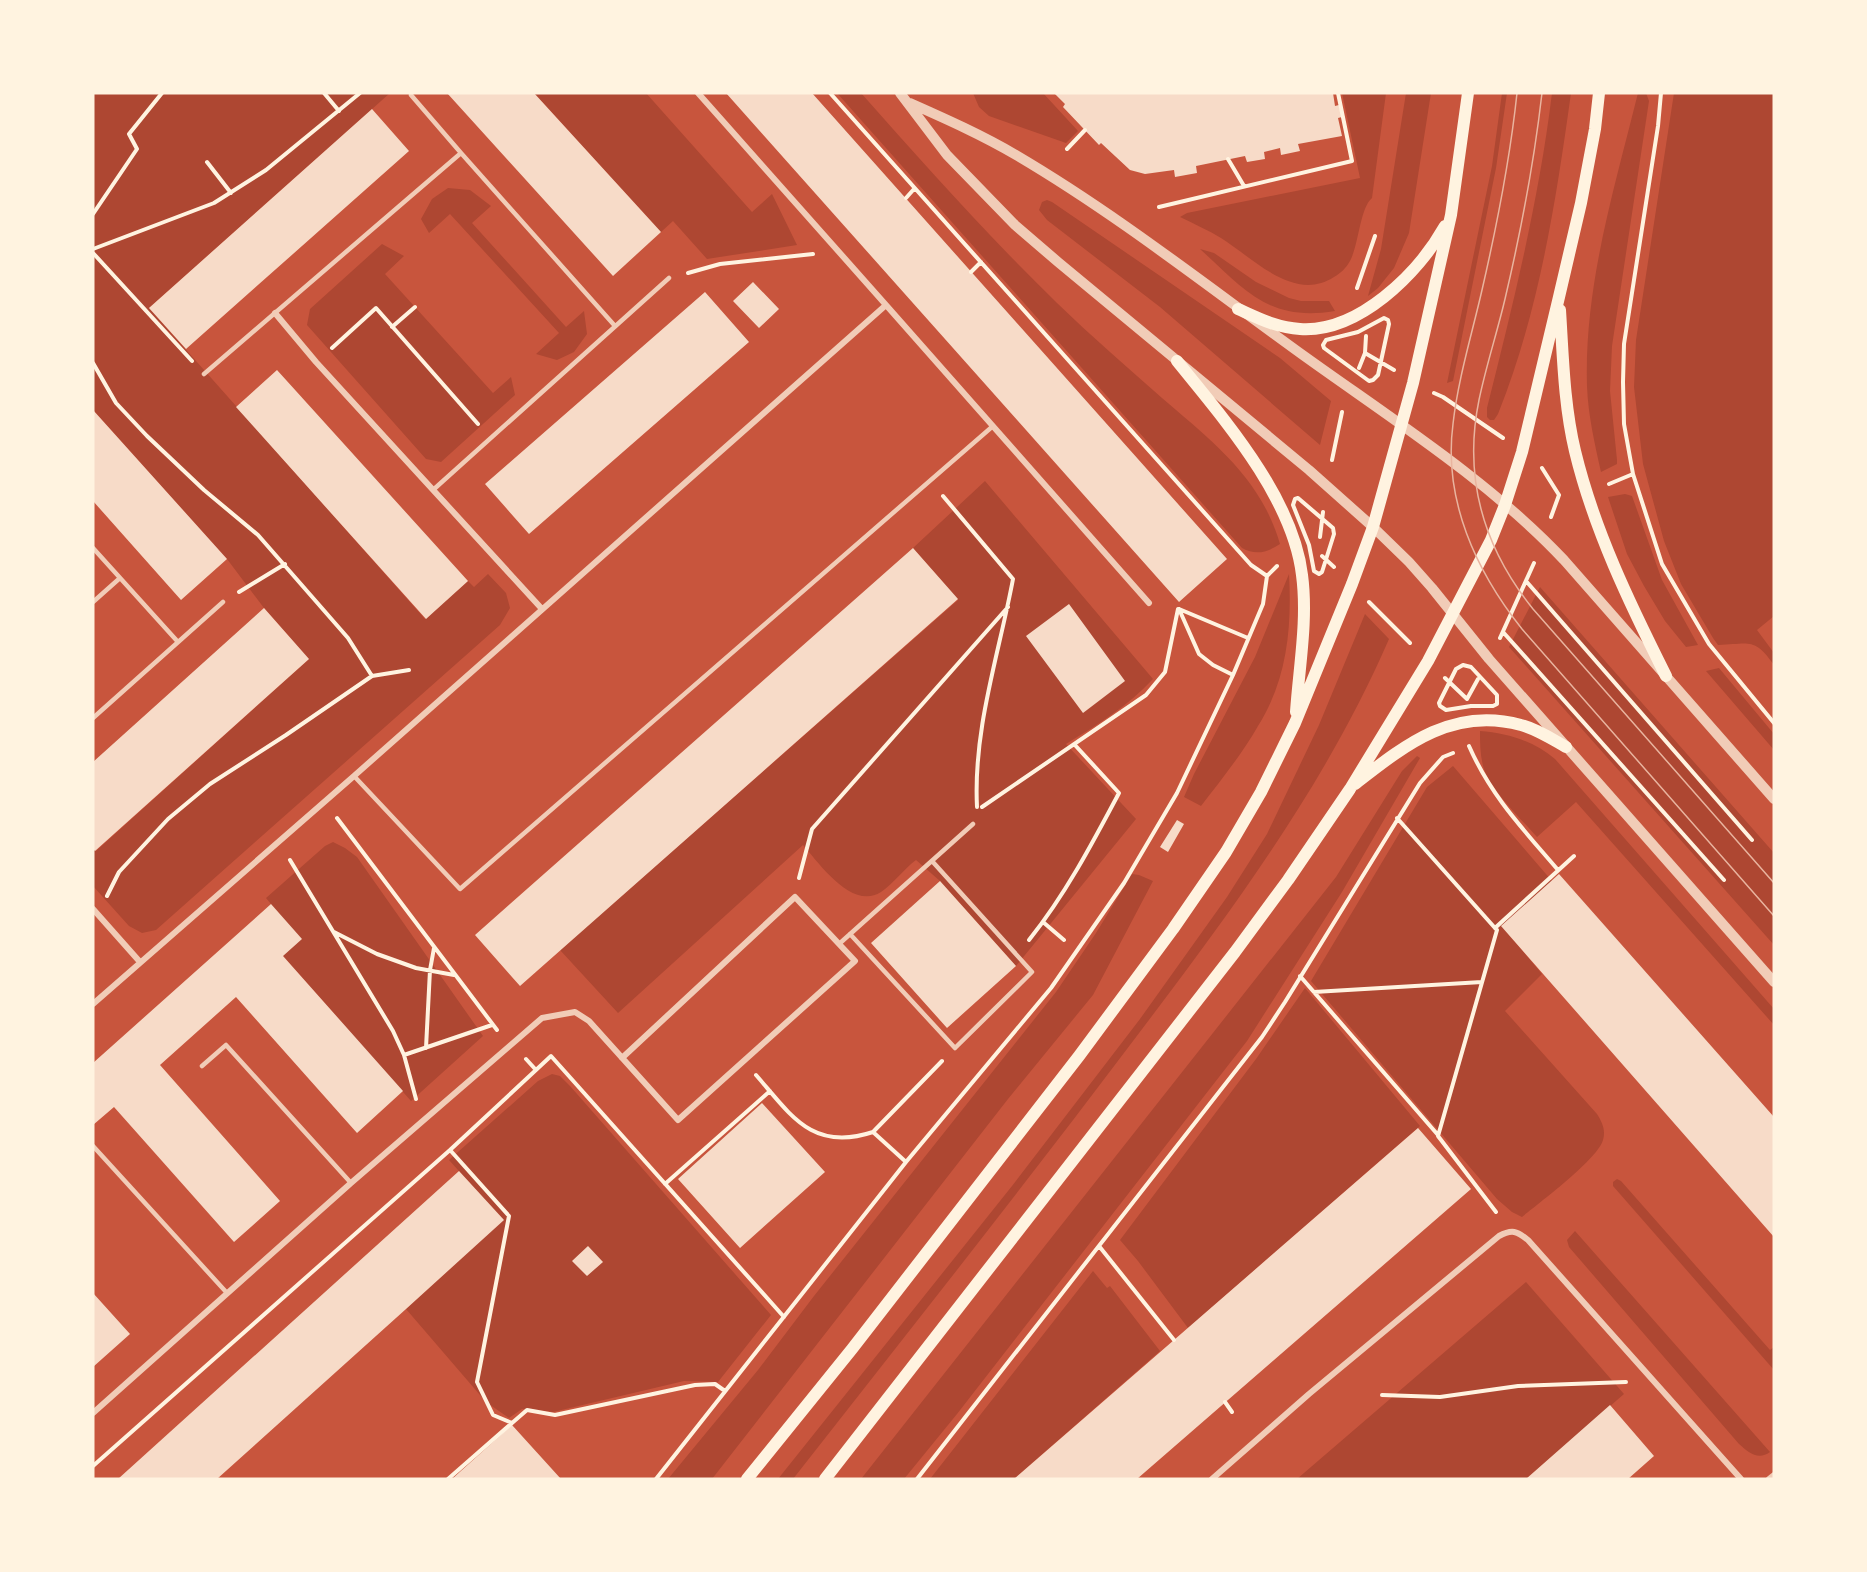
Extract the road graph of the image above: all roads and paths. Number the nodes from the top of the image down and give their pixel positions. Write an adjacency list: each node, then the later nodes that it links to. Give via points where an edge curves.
1 (162, 93): 23 (path, via 129,134 137,149)
2 (324, 93): 12 (path)
3 (360, 93): 12 (path)
4 (698, 93): 34 (street)
5 (830, 93): 19 (path)
6 (1338, 93): 18 (path, via 1352,161)
7 (1468, 93): 24 (main road)
8 (1599, 93): 33 (main road, via 1581,203)
9 (1661, 93): 56 (path, via 1624,344 1624,424)
10 (411, 95): 15 (lane)
11 (904, 97): 36 (street, via 1015,154 1131,229); 40 (street, via 947,155 1008,218)
12 (339, 111): 20 (path)
13 (1085, 130): 14 (path)
14 (1066, 149)
15 (461, 153): 37 (lane); 38 (lane)
16 (1228, 159): 18 (path)
17 (207, 162): 20 (path)
18 (1244, 186): 22 (path)
19 (914, 189): 21 (path); 29 (path)
20 (231, 193): 26 (path)
21 (906, 198)
22 (1159, 207)
23 (93, 214)
24 (1451, 215): 36 (main road, via 1436,241 1396,286 1343,323 1302,330 1283,327); 50 (main road)
25 (1375, 236): 32 (path)
26 (93, 249)
27 (93, 253): 44 (path)
28 (821, 254): 31 (path, via 720,264)
29 (981, 262): 30 (path); 79 (path, via 1251,566 1267,576 1263,604)
30 (971, 272)
31 (669, 278): 38 (lane)
32 (1357, 293)
33 (1559, 297): 61 (main road, via 1522,452); 86 (main road, via 1574,449 1614,565)
34 (886, 305): 49 (street); 74 (street)
35 (415, 307): 39 (path)
36 (1238, 309): 50 (street)
37 (275, 313): 41 (street); 46 (lane)
38 (615, 326): 52 (lane)
39 (392, 327): 41 (path, via 376,308); 52 (path)
40 (1177, 361): 63 (street); 89 (main road, via 1225,420 1275,496 1299,555 1304,593)
41 (316, 362): 59 (street)
42 (1381, 362): 45 (path, via 1365,353); 45 (path, via 1373,380); 45 (path, via 1389,324 1384,318 1358,332 1326,340 1326,350)
43 (93, 363): 65 (path, via 116,403 147,436)
44 (195, 365)
45 (1357, 372)
46 (204, 374)
47 (1443, 397): 51 (path)
48 (1342, 412): 53 (path)
49 (993, 426): 72 (street); 95 (lane, via 460,889)
50 (1402, 427): 61 (street); 63 (main road)
51 (1490, 429)
52 (490, 439): 59 (lane)
53 (1334, 450)
54 (1545, 459): 55 (path)
55 (1542, 467): 57 (path); 62 (path, via 1559,495 1550,521)
56 (1633, 474): 58 (path); 90 (path, via 1662,564 1709,644)
57 (1539, 476)
58 (1604, 486)
59 (433, 490): 74 (street)
60 (941, 494): 73 (path, via 1013,579)
61 (1505, 505): 76 (main road); 86 (street, via 1543,538)
62 (1542, 514)
63 (1373, 527): 76 (street); 89 (main road)
64 (93, 548): 67 (lane)
65 (285, 564): 70 (path); 84 (path, via 348,638)
66 (1529, 575): 68 (path)
67 (120, 578): 69 (lane); 81 (lane)
68 (1526, 581): 78 (path); 101 (path)
69 (93, 602)
70 (223, 602): 81 (lane)
71 (1370, 602): 77 (path)
72 (1149, 603)
73 (1008, 607): 91 (path, via 982,722 977,811); 107 (path, via 812,829)
74 (542, 609): 95 (street)
75 (1178, 609): 79 (path); 83 (path, via 1199,654); 91 (path, via 1165,672 1146,695)
76 (1452, 614): 93 (street); 96 (main road)
77 (1393, 626)
78 (1503, 632): 80 (path); 106 (path)
79 (1248, 638): 83 (path)
80 (1500, 639)
81 (178, 642): 88 (lane)
82 (409, 670): 84 (path)
83 (1233, 675): 142 (path, via 1177,793 1124,884 1051,988)
84 (372, 676): 108 (path, via 210,784 168,819 119,872 106,897)
85 (1479, 676): 87 (path, via 1463,665); 87 (path, via 1467,699); 87 (path, via 1498,699 1497,704 1442,709 1439,703)
86 (1666, 676): 97 (street)
87 (1449, 682)
88 (93, 718)
89 (1295, 723): 161 (main road, via 1226,852 1173,929 1079,1056)
90 (1774, 723)
91 (1074, 744): 110 (path, via 1119,793 1088,853)
92 (1469, 746): 105 (path, via 1479,770 1505,808)
93 (1566, 747): 96 (main road, via 1521,725 1468,722 1437,729 1417,739); 123 (street)
94 (1443, 757): 99 (path)
95 (354, 776): 98 (street)
96 (1350, 789): 162 (main road, via 1235,952)
97 (1774, 799)
98 (324, 800): 116 (path); 118 (street)
99 (1397, 818): 111 (path); 121 (path)
100 (973, 824): 104 (lane)
101 (1752, 840)
102 (287, 856): 112 (path)
103 (1574, 856): 105 (path)
104 (932, 861): 113 (lane); 117 (lane)
105 (1558, 870): 111 (path)
106 (1724, 880)
107 (795, 897): 115 (street); 132 (street)
108 (113, 904)
109 (93, 909): 118 (street)
110 (1043, 922): 114 (path); 117 (path)
111 (1495, 927): 122 (path)
112 (333, 931): 119 (path, via 377,954); 131 (path)
113 (850, 934): 115 (lane); 129 (lane)
114 (1064, 940)
115 (839, 944): 133 (street, via 855,961)
116 (434, 948): 119 (path); 120 (path)
117 (1017, 955): 129 (lane, via 1032,972)
118 (140, 962): 125 (street)
119 (430, 970): 120 (path); 128 (path)
120 (454, 975): 126 (path)
121 (1300, 976): 124 (path); 146 (path, via 1262,1037)
122 (1482, 982): 124 (path); 139 (path)
123 (1774, 982)
124 (1314, 992): 139 (path)
125 (93, 1004)
126 (492, 1025): 127 (path); 128 (path)
127 (498, 1031)
128 (426, 1048): 131 (path)
129 (955, 1048): 138 (path)
130 (521, 1054): 135 (path)
131 (404, 1055): 137 (path)
132 (622, 1059): 133 (street, via 678,1120); 143 (street, via 589,1021 575,1012 542,1018)
133 (744, 1060): 136 (path)
134 (202, 1066): 143 (lane, via 226,1045)
135 (536, 1070): 141 (path); 144 (path, via 551,1056)
136 (770, 1091): 138 (path, via 802,1126 823,1135 842,1139); 144 (path)
137 (416, 1100)
138 (873, 1132): 142 (path)
139 (1438, 1136): 145 (path)
140 (93, 1146): 147 (lane)
141 (450, 1150): 156 (path, via 509,1216 477,1382 493,1415); 157 (path)
142 (906, 1162): 148 (path)
143 (351, 1183): 147 (street)
144 (666, 1184): 148 (path)
145 (1496, 1212)
146 (1099, 1246): 149 (path); 163 (path)
147 (227, 1293): 155 (street)
148 (784, 1317): 151 (path)
149 (1174, 1340)
150 (1630, 1382): 152 (path, via 1518,1386 1440,1397)
151 (725, 1391): 156 (path, via 715,1384 695,1385 555,1415 527,1410); 160 (path)
152 (1382, 1395)
153 (1225, 1402): 154 (path)
154 (1232, 1412)
155 (93, 1413)
156 (512, 1423): 159 (path)
157 (93, 1466)
158 (1774, 1475): 166 (street)
159 (448, 1479)
160 (656, 1479)
161 (747, 1479)
162 (825, 1479)
163 (917, 1479)
164 (1212, 1479): 165 (street, via 1509,1230 1518,1231 1528,1240)
165 (1741, 1479)
166 (1769, 1479)

